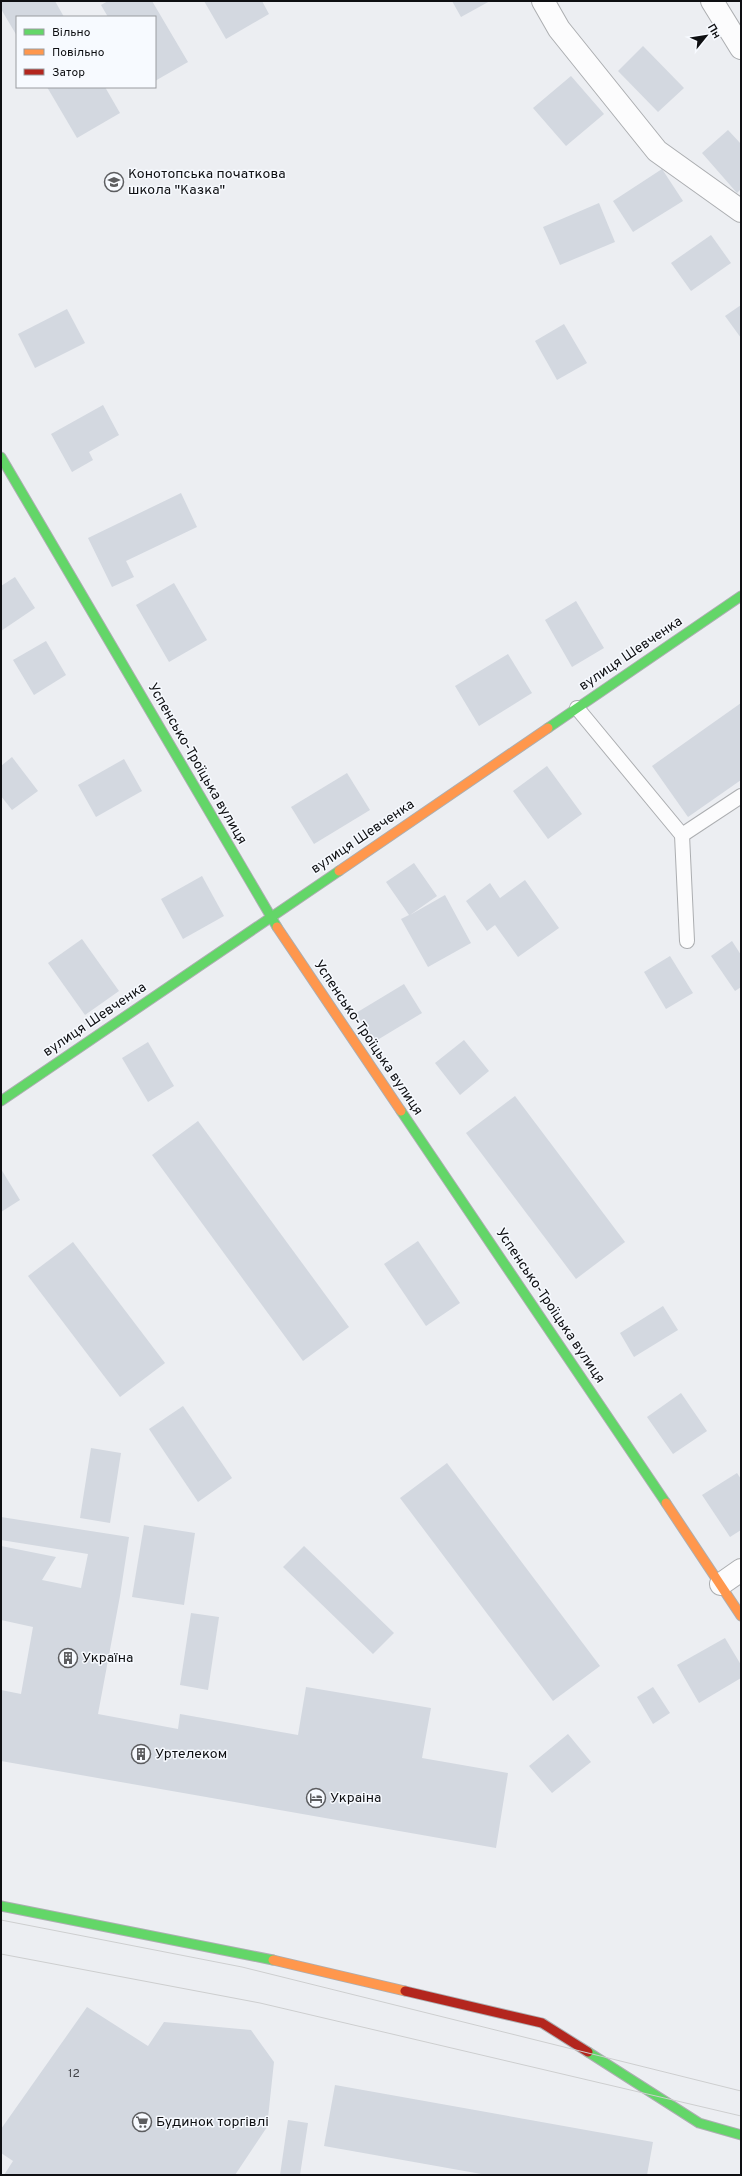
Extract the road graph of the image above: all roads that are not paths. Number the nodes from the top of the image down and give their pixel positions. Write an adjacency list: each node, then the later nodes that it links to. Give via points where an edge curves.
1 (543, 1): 4 (street, via 560,29 657,152)
2 (712, 1): 3 (street)
3 (741, 48)
4 (741, 211)
5 (1, 457): 10 (street, Успенсько-Троїцька вулиця)
6 (741, 596): 7 (street, вулиця Шевченка)
7 (577, 708): 9 (lane); 10 (street, вулиця Шевченка)
8 (741, 796): 9 (lane)
9 (682, 835): 11 (lane)
10 (270, 917): 12 (street, вулиця Шевченка); 14 (street, Успенсько-Троїцька вулиця)
11 (687, 941)
12 (1, 1101)
13 (741, 1570): 14 (street)
14 (721, 1584): 15 (street, Успенсько-Троїцька вулиця)
15 (741, 1616)
16 (1, 1906): 17 (street, via 287,1963 542,2023 699,2123)
17 (741, 2135)

